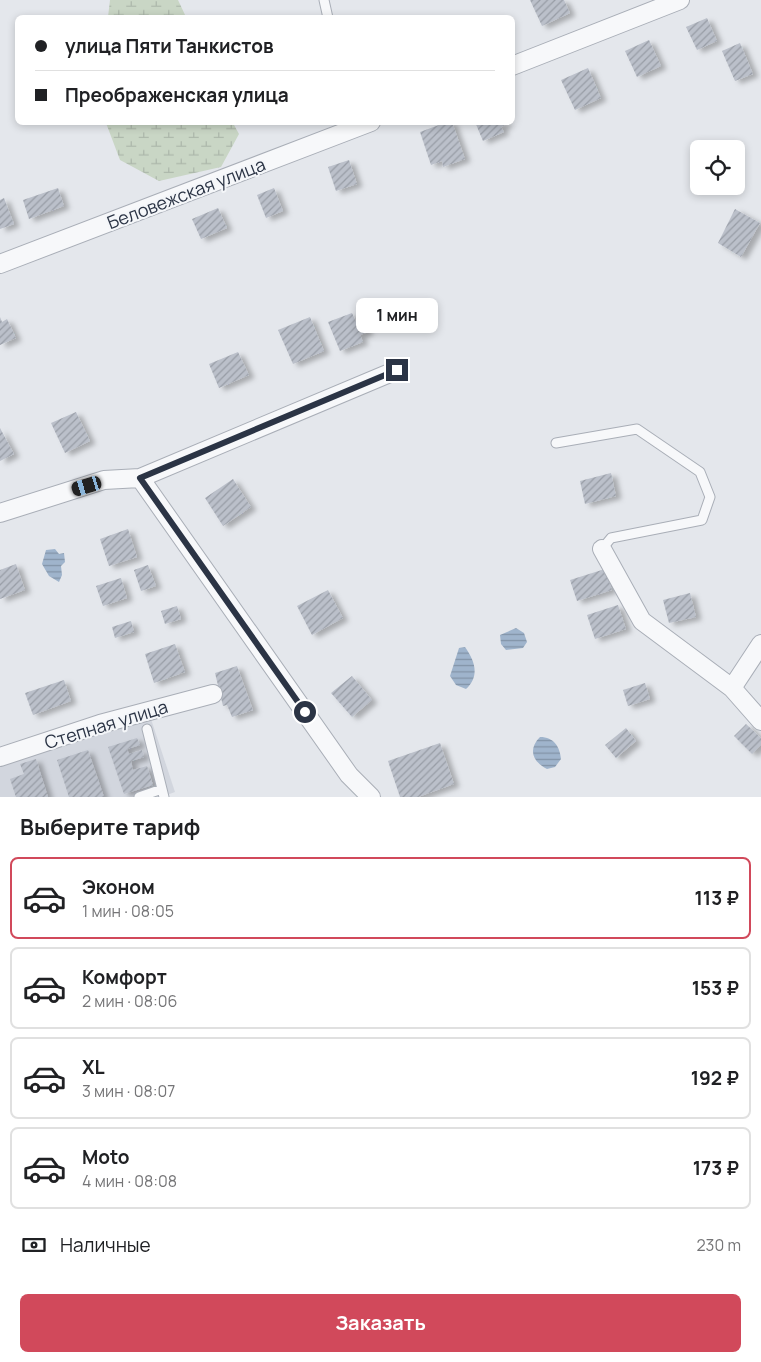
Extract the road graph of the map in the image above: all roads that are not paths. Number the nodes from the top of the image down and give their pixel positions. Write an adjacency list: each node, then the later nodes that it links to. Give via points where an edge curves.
1 (324, 0): 3 (lane)
2 (680, 0): 4 (street)
3 (327, 15)
4 (515, 65)
5 (353, 126): 6 (street, Беловежская улица)
6 (0, 264)
7 (397, 370): 9 (street)
8 (556, 443): 11 (lane, via 637,428 700,472 710,497 702,520 611,538)
9 (140, 478): 10 (street, via 104,480); 20 (street, via 349,775)
10 (0, 513)
11 (602, 549): 13 (street, via 642,621)
12 (761, 644): 13 (street)
13 (732, 688): 15 (street)
14 (213, 694): 17 (street, Степная улица, via 100,724)
15 (761, 721)
16 (147, 729): 18 (lane)
17 (0, 757)
18 (163, 793): 19 (lane)
19 (139, 797)
20 (372, 797)

